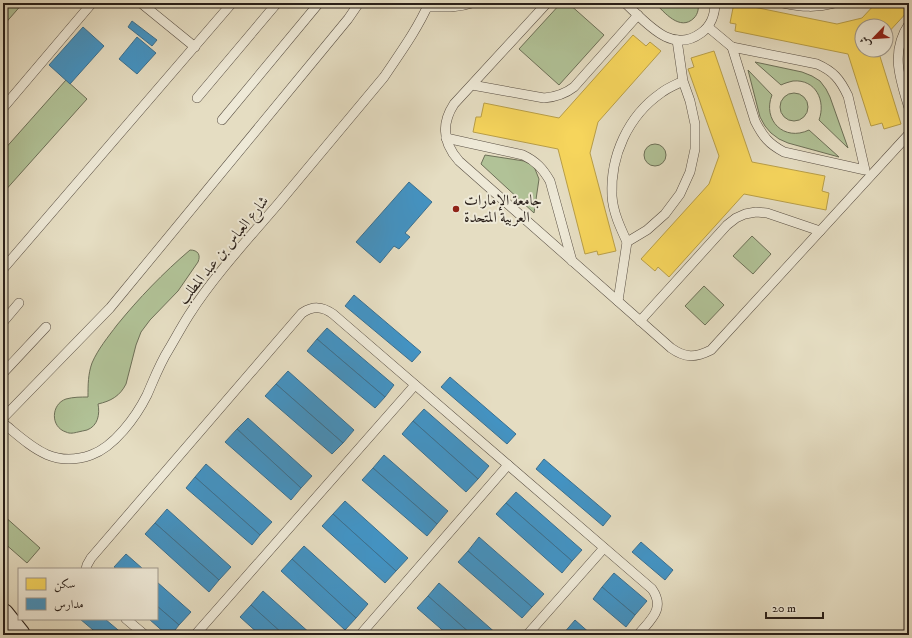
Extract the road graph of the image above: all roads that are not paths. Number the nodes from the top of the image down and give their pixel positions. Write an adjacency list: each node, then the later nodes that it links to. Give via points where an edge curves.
1 (92, 3): 23 (lane)
2 (141, 3): 18 (lane)
3 (232, 3): 18 (lane)
4 (277, 3): 22 (lane)
5 (318, 3): 25 (lane)
6 (359, 3): 40 (lane, via 110,308)
7 (472, 3): 13 (lane, via 447,8)
8 (547, 3): 21 (lane)
9 (626, 3): 14 (lane)
10 (715, 3): 16 (lane, via 713,18)
11 (783, 3): 12 (lane, via 800,6 824,6)
12 (835, 3)
13 (428, 5): 41 (lane, شارع العباس بن عبد المطلب, via 416,29 384,77 217,276 166,354 146,397 128,426 112,442 102,450 79,459 53,457 30,446)
14 (638, 15): 17 (lane, via 660,34); 21 (lane, via 574,87 560,96 536,97)
15 (909, 24): 24 (lane, via 902,39 898,61)
16 (708, 27): 17 (lane, via 695,37); 19 (lane)
17 (677, 40): 20 (lane)
18 (195, 47): 32 (lane)
19 (732, 47): 28 (lane, via 756,121 766,140 784,152); 28 (lane, via 817,64 836,76 848,96)
20 (682, 82): 30 (lane, via 690,101 695,124 695,149 690,172 680,194 665,214 647,230); 30 (lane, via 661,93 643,108 628,127 618,149 613,172 612,196 617,220)
21 (472, 85): 27 (lane, via 450,111 446,120)
22 (197, 98)
23 (3, 108)
24 (909, 108)
25 (222, 120)
26 (909, 134): 28 (lane)
27 (446, 138): 31 (lane, via 459,161); 31 (lane, via 523,156 539,166 550,181)
28 (868, 173): 29 (lane)
29 (820, 231): 35 (lane, via 766,213 756,212 736,218); 35 (lane, via 717,344 703,354 686,356 678,353)
30 (627, 242): 33 (lane)
31 (572, 261): 33 (lane)
32 (3, 269)
33 (618, 301): 35 (lane)
34 (19, 303): 36 (lane)
35 (640, 321)
36 (3, 322)
37 (46, 327): 38 (lane)
38 (3, 373)
39 (415, 385): 42 (lane); 44 (lane, via 328,310 314,308 302,313 91,558); 51 (lane)
40 (3, 418)
41 (3, 423)
42 (508, 465): 43 (lane); 52 (lane)
43 (604, 548): 53 (lane); 54 (lane, via 656,594 656,613)
44 (86, 568)
45 (3, 615): 49 (street)
46 (127, 620): 50 (lane)
47 (3, 627): 48 (street)
48 (12, 635)
49 (19, 635)
50 (145, 635)
51 (195, 635)
52 (360, 635)
53 (527, 635)
54 (638, 635)

